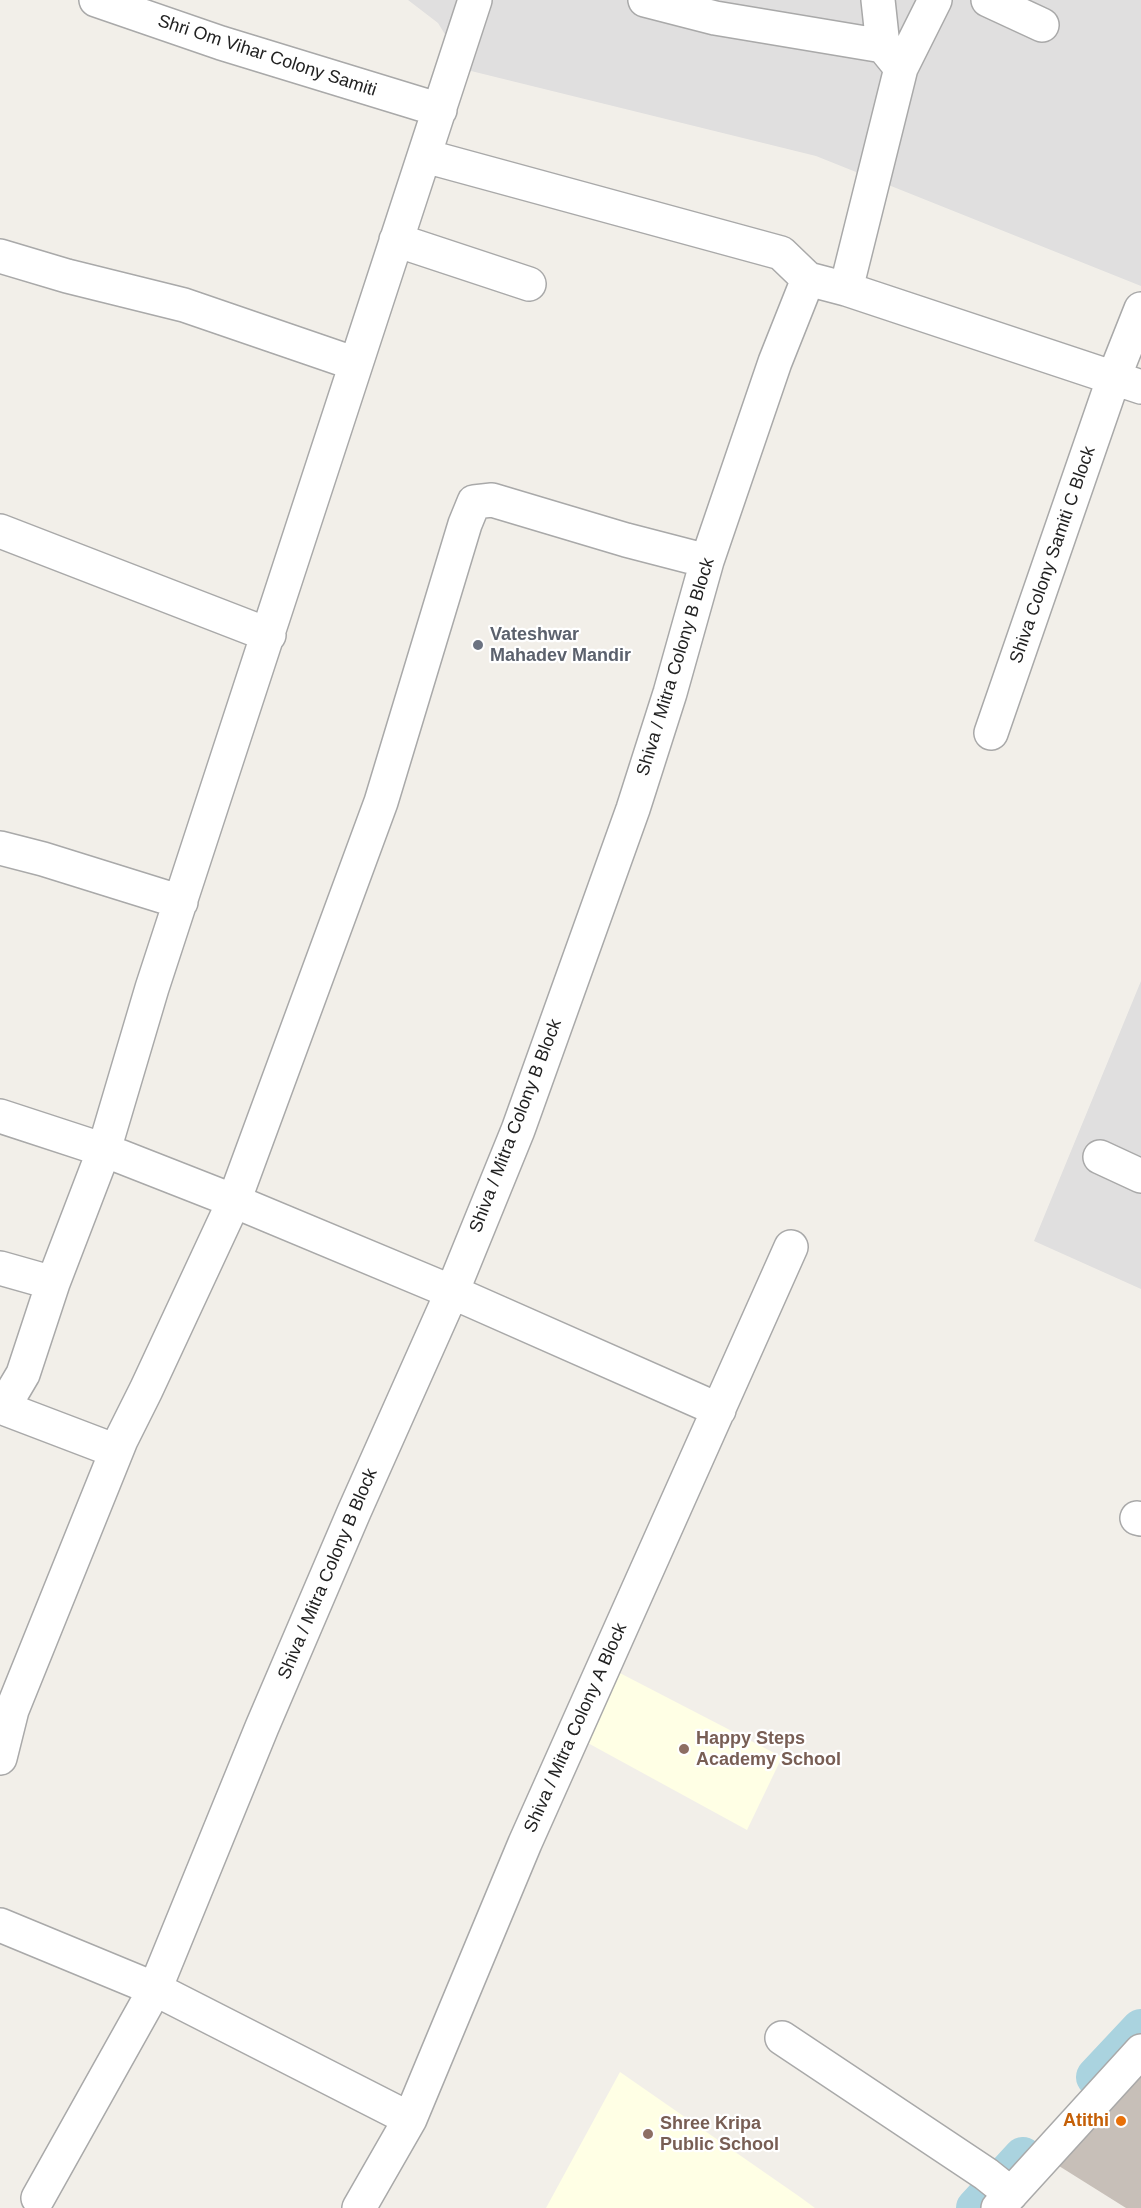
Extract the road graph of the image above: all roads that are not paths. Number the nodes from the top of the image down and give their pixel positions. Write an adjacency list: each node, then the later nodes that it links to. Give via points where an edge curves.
1 (96, 0): 9 (street, Shri Om Vihar Colony Samiti)
2 (475, 0): 9 (street)
3 (645, 0): 8 (street)
4 (878, 0): 8 (street)
5 (935, 0): 8 (street)
6 (988, 0): 7 (street)
7 (1042, 25)
8 (892, 57): 15 (street)
9 (440, 110): 10 (street)
10 (425, 156): 11 (street); 13 (street, via 781,253)
11 (396, 240): 14 (street); 17 (street)
12 (0, 256): 17 (street, via 184,305)
13 (808, 279): 15 (street); 20 (street, Shiva / Mitra Colony B Block, via 775,362)
14 (529, 284)
15 (846, 289): 18 (street)
16 (1141, 309): 18 (street, Shiva Colony Samiti C Block)
17 (356, 364): 21 (street)
18 (1128, 382): 22 (street, Shiva Colony Samiti C Block)
19 (0, 531): 21 (street)
20 (707, 561): 29 (street, via 492,500 474,502 381,802); 33 (street, Shiva / Mitra Colony B Block, via 633,809 518,1130)
21 (269, 635): 24 (street)
22 (991, 733)
23 (0, 848): 24 (street)
24 (181, 902): 26 (street)
25 (0, 1116): 26 (street)
26 (104, 1150): 29 (street); 32 (street)
27 (1100, 1157): 28 (street)
28 (1141, 1176)
29 (234, 1201): 33 (street); 36 (street)
30 (791, 1247): 35 (street, Shiva / Mitra Colony A Block)
31 (0, 1268): 32 (street)
32 (53, 1283): 34 (street, via 23,1374)
33 (452, 1292): 35 (street); 39 (street, Shiva / Mitra Colony B Block, via 267,1716)
34 (1, 1408): 36 (street)
35 (719, 1410): 42 (street, Shiva / Mitra Colony A Block, via 525,1843)
36 (116, 1451): 37 (street, via 12,1710)
37 (0, 1758)
38 (0, 1925): 39 (street)
39 (155, 1989): 42 (street); 44 (street, Shiva / Mitra Colony B Block)
40 (782, 2038): 43 (street)
41 (1141, 2051): 43 (street)
42 (410, 2119): 45 (street, Shiva / Mitra Colony A Block)
43 (999, 2190)
44 (38, 2198)
45 (359, 2208)

